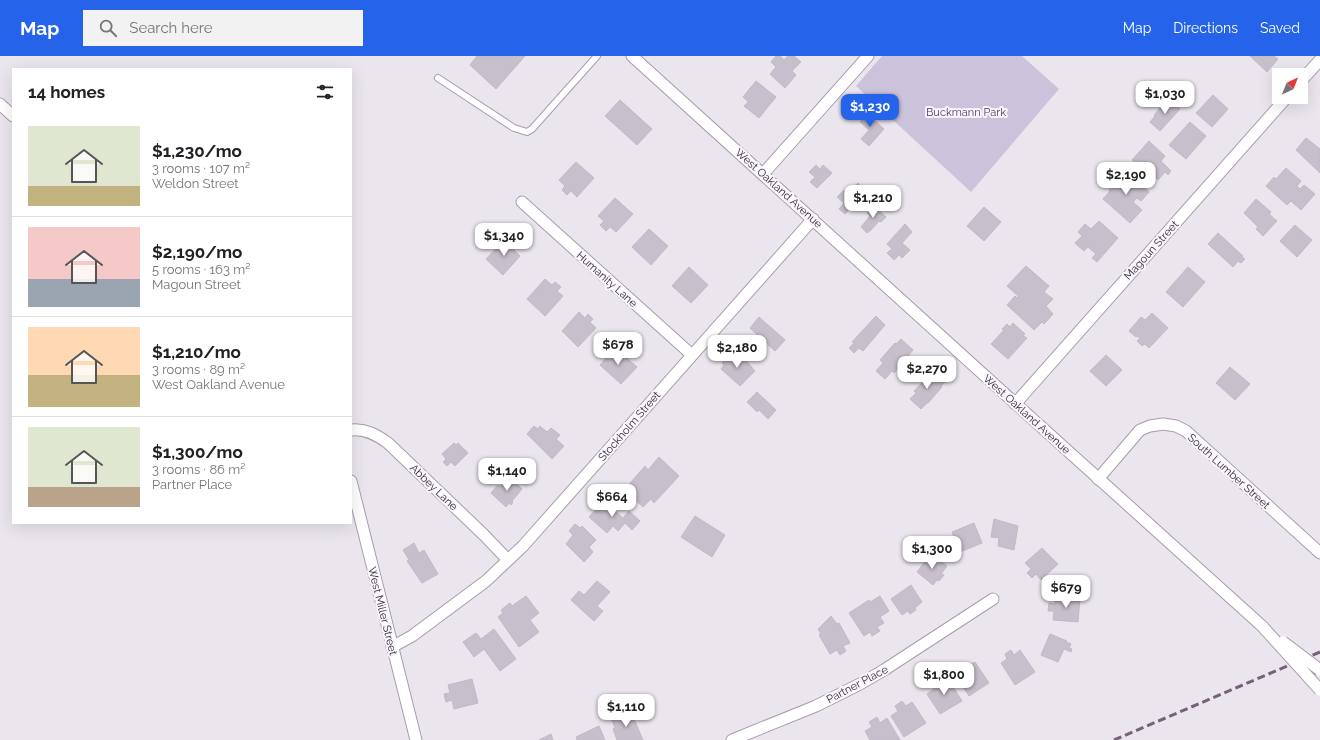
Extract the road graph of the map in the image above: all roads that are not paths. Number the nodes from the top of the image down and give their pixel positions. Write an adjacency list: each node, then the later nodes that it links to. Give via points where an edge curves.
1 (597, 56): 6 (lane, via 527,132 514,128)
2 (632, 56): 10 (street, West Oakland Avenue)
3 (868, 56): 10 (street)
4 (1320, 60): 5 (street)
5 (1308, 74)
6 (438, 78)
7 (0, 104): 9 (street)
8 (1281, 104): 14 (street, Magoun Street)
9 (12, 115)
10 (763, 174): 12 (street, West Oakland Avenue)
11 (522, 202): 13 (street, Humanity Lane)
12 (813, 218): 13 (street, Stockholm Street); 14 (street, West Oakland Avenue)
13 (692, 355): 19 (street, Stockholm Street)
14 (1015, 404): 16 (street, West Oakland Avenue)
15 (352, 430): 19 (street, Abbey Lane, via 377,435 388,443)
16 (1098, 478): 18 (street, South Lumber Street, via 1140,430 1163,424 1176,426 1186,431); 21 (street, West Oakland Avenue)
17 (352, 486): 22 (street, West Miller Street)
18 (1320, 553)
19 (508, 560): 22 (street, Stockholm Street, via 441,615)
20 (993, 599): 26 (street, Partner Place, via 860,684 822,703)
21 (1262, 626): 23 (street, West Oakland Avenue, bridge); 24 (street, bridge)
22 (392, 647): 25 (street, West Miller Street)
23 (1320, 670)
24 (1320, 690)
25 (416, 740)
26 (732, 740)

